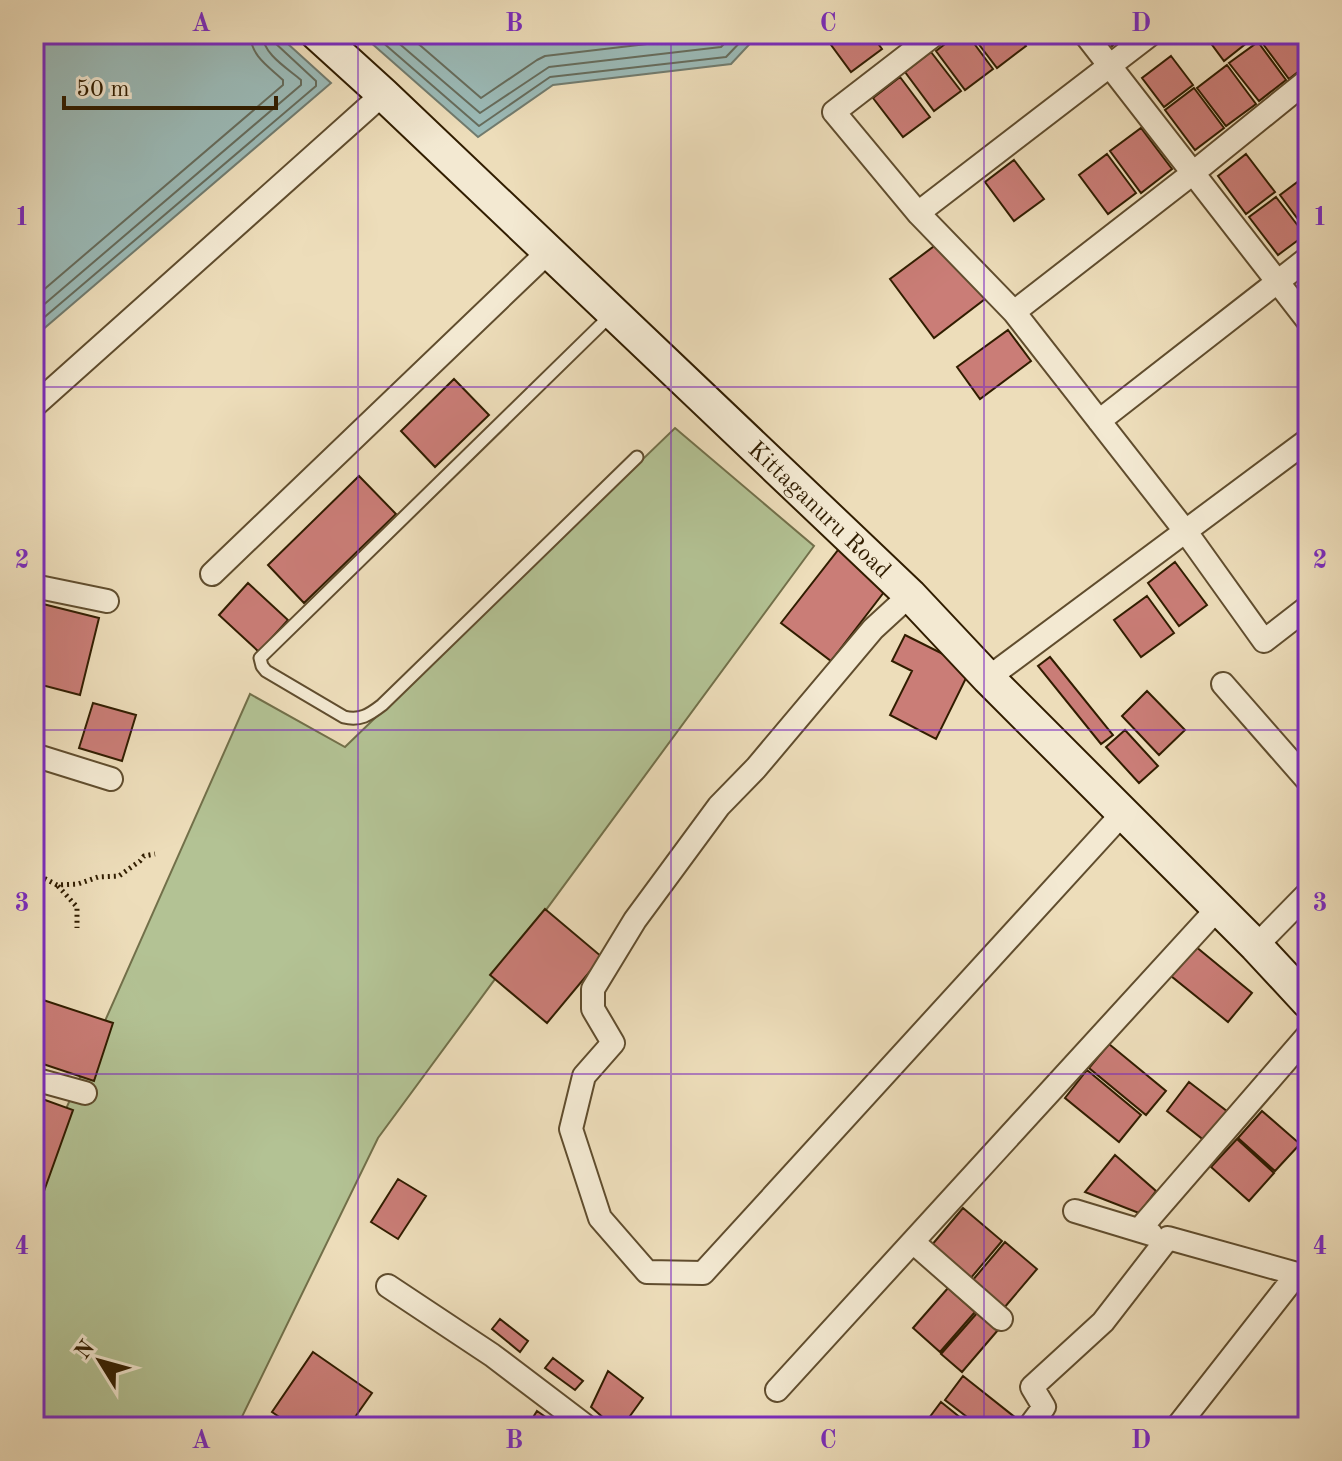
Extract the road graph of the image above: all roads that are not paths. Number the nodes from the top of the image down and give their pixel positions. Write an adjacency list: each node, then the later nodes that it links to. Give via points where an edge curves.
1 (317, 34): 7 (street, Kittaganuru Road)
2 (935, 34): 9 (street, via 835,112)
3 (1085, 34): 5 (street)
4 (1151, 34): 5 (street)
5 (1110, 65): 8 (street); 9 (street)
6 (1308, 80): 8 (street)
7 (383, 94): 10 (street, Kittaganuru Road); 16 (street)
8 (1193, 173): 12 (street); 13 (street)
9 (918, 213): 13 (street)
10 (548, 252): 14 (street, Kittaganuru Road); 21 (street)
11 (1308, 258): 12 (street)
12 (1278, 282): 15 (street); 17 (street)
13 (1014, 312): 17 (street)
14 (613, 314): 19 (lane, via 260,658 262,666 344,717 366,717); 23 (street, Kittaganuru Road)
15 (1308, 321)
16 (34, 406)
17 (1099, 421): 20 (street)
18 (1308, 440): 20 (street)
19 (637, 457)
20 (1186, 532): 25 (street, via 1264,641); 26 (street)
21 (212, 574)
22 (34, 586): 24 (street)
23 (910, 595): 26 (street, Kittaganuru Road); 31 (street, via 873,629 719,806 635,920 593,989 593,1009 613,1043 584,1076 571,1129 600,1218 647,1272 703,1273)
24 (107, 601)
25 (1308, 607)
26 (988, 678): 31 (street, Kittaganuru Road)
27 (1223, 684): 30 (street)
28 (34, 755): 29 (street)
29 (111, 779)
30 (1308, 781)
31 (1123, 813): 33 (street, Kittaganuru Road)
32 (1308, 893): 34 (street)
33 (1218, 908): 34 (street, Kittaganuru Road); 42 (street)
34 (1256, 946): 35 (street, Kittaganuru Road)
35 (1308, 1002)
36 (1308, 1035): 40 (street)
37 (34, 1079): 38 (street)
38 (85, 1093)
39 (1075, 1211): 40 (street)
40 (1139, 1230): 41 (street)
41 (1168, 1238): 43 (street); 48 (street, via 1103,1322 1032,1387 1044,1407)
42 (913, 1242): 45 (street); 46 (street)
43 (1302, 1276): 49 (street)
44 (388, 1286): 47 (street)
45 (1001, 1319)
46 (777, 1390)
47 (587, 1427)
48 (1029, 1427)
49 (1177, 1427)

